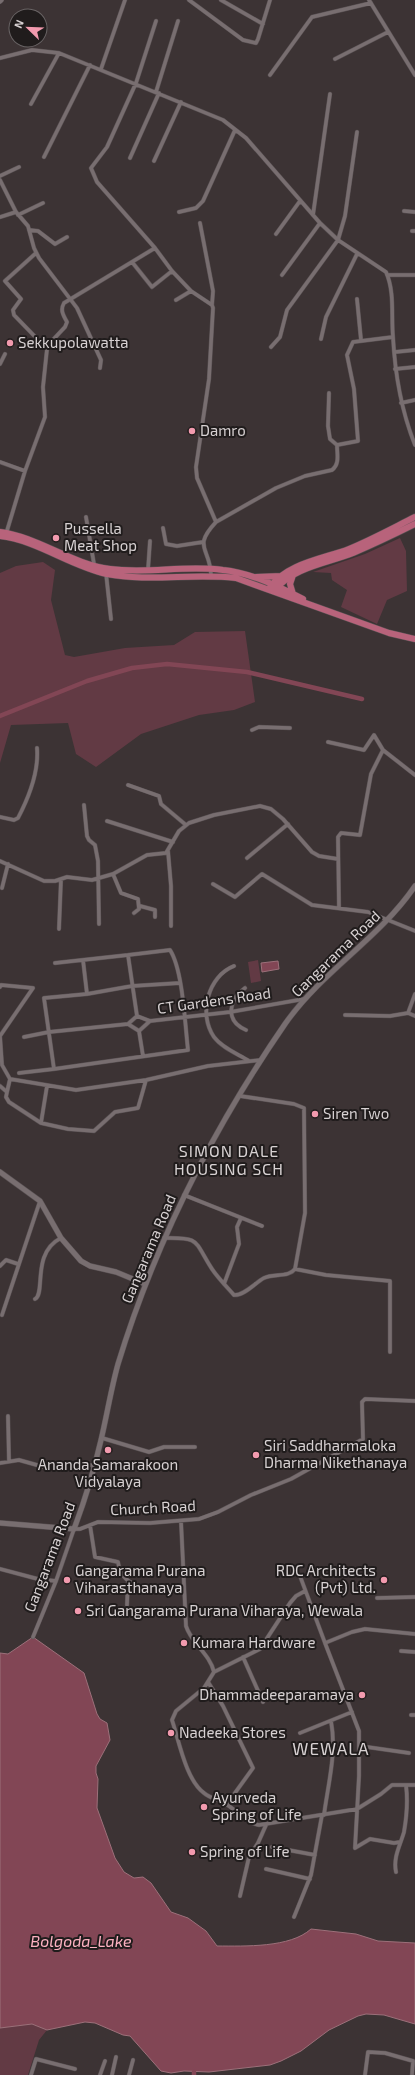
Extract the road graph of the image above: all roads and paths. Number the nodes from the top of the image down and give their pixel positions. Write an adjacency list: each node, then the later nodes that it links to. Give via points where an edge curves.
1 (125, 0): 14 (street)
2 (189, 0): 8 (street, via 243,40 256,43)
3 (221, 0): 8 (street)
4 (270, 0): 8 (street)
5 (370, 2): 9 (street); 15 (street, via 312,17)
6 (156, 21): 17 (street)
7 (178, 21): 18 (street)
8 (263, 24)
9 (388, 32): 12 (street); 16 (street)
10 (59, 53): 11 (street, via 32,50); 13 (street); 21 (street)
11 (0, 58)
12 (335, 59)
13 (90, 65): 14 (street); 24 (street)
14 (101, 69): 17 (street)
15 (270, 75)
16 (415, 75)
17 (136, 83): 18 (street); 44 (street, via 107,147 91,168 97,182)
18 (158, 92): 20 (street); 25 (street)
19 (330, 94): 36 (street)
20 (181, 102): 22 (street, via 223,120); 26 (street)
21 (31, 104)
22 (235, 130): 30 (street, via 246,138); 33 (street, via 203,201 196,208)
23 (357, 132): 43 (street, via 345,216)
24 (44, 157)
25 (130, 158)
26 (154, 161)
27 (19, 168): 28 (street)
28 (0, 176)
29 (0, 180): 35 (street)
30 (300, 201): 36 (street); 41 (street)
31 (43, 203): 35 (street)
32 (404, 211): 34 (street)
33 (180, 212)
34 (415, 212)
35 (17, 214): 37 (street); 40 (street)
36 (313, 215): 39 (street)
37 (0, 216)
38 (200, 223): 56 (street, via 213,291)
39 (320, 223): 43 (street); 49 (street)
40 (29, 230): 42 (street, via 38,231 55,244); 45 (street)
41 (276, 234)
42 (67, 237)
43 (338, 240): 46 (street); 60 (street, via 287,310 280,337)
44 (155, 248): 47 (street); 48 (street)
45 (36, 253): 54 (street); 61 (street, via 4,281 21,299 14,310 14,315)
46 (357, 254): 50 (street, via 381,267); 58 (street, via 326,317)
47 (132, 262): 48 (street, via 152,287); 54 (street)
48 (172, 271): 52 (street)
49 (282, 275)
50 (387, 275): 51 (street); 57 (street, via 392,304)
51 (415, 275)
52 (191, 291): 55 (street); 56 (street)
53 (357, 299): 59 (street)
54 (70, 300): 61 (street, via 61,310 67,322 65,327); 67 (street, via 77,308 100,360)
55 (176, 300)
56 (212, 305): 78 (street, via 209,379 196,467 197,478)
57 (393, 337): 59 (street); 63 (street)
58 (321, 339)
59 (361, 340): 72 (street, via 353,342 347,354 354,389 358,441)
60 (271, 347)
61 (47, 349): 75 (street, via 43,387 45,417)
62 (415, 350): 63 (street)
63 (395, 352): 68 (street)
64 (5, 354): 65 (street)
65 (0, 364)
66 (415, 367): 68 (street)
67 (100, 368)
68 (395, 369): 71 (street)
69 (329, 393): 72 (street, via 328,426 330,439)
70 (415, 400): 71 (street)
71 (401, 404): 73 (street)
72 (337, 445): 78 (street, via 338,463 332,470 305,476 276,488)
73 (415, 445)
74 (0, 462): 75 (street)
75 (25, 471): 81 (street)
76 (86, 517): 84 (street)
77 (415, 517): 90 (main road, via 349,548 306,562)
78 (216, 522): 83 (street, via 206,533)
79 (415, 524): 88 (main road, via 369,546)
80 (163, 528): 83 (street, via 166,544 177,546)
81 (3, 534): 84 (main road); 87 (main road, via 83,567)
82 (150, 541): 85 (street)
83 (203, 542): 86 (street)
84 (94, 564): 85 (main road, via 109,569)
85 (148, 570): 86 (main road)
86 (211, 572): 87 (main road, via 134,576); 89 (main road, via 236,572); 92 (main road)
87 (106, 573): 95 (street)
88 (293, 575): 91 (main road); 93 (main road, via 290,584)
89 (252, 576): 90 (main road); 91 (main road)
90 (282, 576): 91 (main road)
91 (275, 586): 92 (main road); 93 (main road)
92 (270, 591): 94 (main road)
93 (293, 594): 94 (main road)
94 (313, 604): 96 (main road, via 389,633)
95 (111, 619)
96 (415, 639)
97 (290, 728): 98 (street, via 259,727)
98 (252, 730)
99 (328, 742): 101 (street, via 364,750 374,735)
100 (37, 748): 105 (street, via 35,774 18,818 14,820)
101 (383, 750): 102 (street); 112 (street, via 372,774 360,836 341,833 338,837)
102 (415, 775)
103 (128, 784): 108 (street, via 159,796 161,804)
104 (84, 805): 116 (street, via 87,836 95,845)
105 (0, 817)
106 (107, 821): 109 (street)
107 (288, 824): 108 (street, via 276,813 260,806 214,815); 111 (street); 112 (street, via 312,852 319,856)
108 (186, 825): 109 (street)
109 (173, 842): 110 (street)
110 (168, 851): 115 (street, via 165,854 146,855); 127 (street, via 172,892)
111 (247, 858)
112 (338, 859): 122 (street)
113 (0, 861): 114 (street)
114 (8, 864): 117 (street, via 44,881); 120 (street)
115 (113, 874): 116 (street); 121 (street, via 121,893 138,899)
116 (98, 878): 117 (street); 126 (street)
117 (61, 879): 128 (street)
118 (213, 884): 122 (street, via 234,897 262,874 312,905)
119 (415, 886): 125 (street, Gangarama Road)
120 (2, 888)
121 (140, 906): 123 (street); 124 (street, via 155,910)
122 (339, 908): 125 (street, via 368,912)
123 (134, 913)
124 (155, 917)
125 (388, 920): 129 (street); 140 (street, Gangarama Road)
126 (99, 924)
127 (171, 926)
128 (59, 929)
129 (415, 931)
130 (128, 955): 131 (street); 134 (street, via 170,950); 135 (street)
131 (83, 960): 132 (street); 138 (street)
132 (55, 963)
133 (234, 966): 143 (street, via 224,971 210,989)
134 (180, 983): 135 (street); 147 (street)
135 (132, 986): 138 (street); 145 (street)
136 (0, 987): 153 (street, via 1,985 33,988)
137 (245, 988): 141 (street, via 235,998)
138 (87, 994): 152 (street, via 44,998)
139 (415, 994): 142 (street)
140 (304, 999): 141 (street, CT Gardens Road); 156 (street, Gangarama Road)
141 (230, 1012): 143 (street, CT Gardens Road); 150 (street, via 233,1020)
142 (408, 1013): 144 (street, via 390,1016); 146 (street)
143 (206, 1015): 147 (street, CT Gardens Road); 157 (street, via 214,1037)
144 (345, 1015)
145 (137, 1016): 148 (street, CT Gardens Road); 149 (street, CT Gardens Road)
146 (415, 1016)
147 (184, 1018): 148 (street, CT Gardens Road); 155 (street, via 188,1050)
148 (150, 1021): 151 (street, CT Gardens Road)
149 (128, 1024): 151 (street); 152 (street)
150 (246, 1030)
151 (139, 1031): 155 (street)
152 (49, 1032): 154 (street); 158 (street)
153 (0, 1036): 160 (street, via 2,1065)
154 (24, 1037)
155 (143, 1056): 158 (street)
156 (261, 1060): 157 (street); 165 (street, Gangarama Road)
157 (250, 1061): 161 (street, via 208,1066)
158 (54, 1069): 159 (street)
159 (19, 1073)
160 (10, 1078): 163 (street); 164 (street)
161 (146, 1080): 163 (street, via 76,1090); 166 (street, via 138,1108 115,1112 94,1131)
162 (0, 1086): 164 (street)
163 (47, 1086): 166 (street)
164 (7, 1092): 166 (street, via 9,1102)
165 (240, 1096): 168 (street, Gangarama Road, via 218,1128); 176 (street, via 294,1104 304,1108 304,1213)
166 (41, 1123)
167 (0, 1172): 169 (street)
168 (184, 1195): 170 (street); 173 (street, Gangarama Road)
169 (40, 1201): 172 (street); 174 (street)
170 (240, 1218): 171 (street); 178 (street, via 237,1227 239,1244)
171 (262, 1226)
172 (61, 1238): 177 (street, via 76,1256 90,1266 116,1272); 179 (street, via 54,1241 46,1250 40,1273 39,1296)
173 (164, 1238): 177 (street, Gangarama Road); 178 (street, via 184,1237 191,1240 201,1249)
174 (18, 1264): 175 (street, via 6,1260); 180 (street)
175 (0, 1266)
176 (295, 1269): 178 (street, via 290,1274 270,1275 255,1282 238,1296); 181 (street, via 326,1275 390,1281)
177 (145, 1284): 184 (street, Gangarama Road, via 109,1397)
178 (224, 1284)
179 (35, 1299)
180 (2, 1315)
181 (390, 1352)
182 (415, 1401): 189 (street, Church Road, via 365,1399 362,1402 363,1439 291,1479 240,1499 210,1516)
183 (8, 1416): 186 (street)
184 (102, 1438): 185 (street, via 149,1452 164,1446); 188 (street, Gangarama Road)
185 (195, 1447)
186 (9, 1461): 187 (street); 188 (street, via 24,1460 44,1466)
187 (0, 1463)
188 (95, 1465): 192 (street, Gangarama Road)
189 (181, 1520): 191 (street, Church Road, via 142,1523 98,1522); 208 (street, via 186,1626 188,1634 209,1661)
190 (0, 1523): 192 (street)
191 (90, 1525): 192 (street, Church Road); 195 (street, via 93,1556 118,1562 120,1573)
192 (74, 1529): 196 (street, Gangarama Road)
193 (0, 1569): 196 (street)
194 (300, 1576): 198 (street)
195 (128, 1581): 197 (street); 201 (street)
196 (56, 1582): 203 (street, Gangarama Road)
197 (144, 1587)
198 (305, 1591): 204 (street); 207 (street, via 290,1603 260,1649)
199 (415, 1597): 200 (street)
200 (377, 1598)
201 (126, 1605)
202 (415, 1634): 204 (street, via 365,1629)
203 (33, 1637)
204 (325, 1643): 211 (street)
205 (401, 1651): 206 (street)
206 (415, 1652)
207 (243, 1657): 208 (street); 210 (street)
208 (214, 1672): 209 (street)
209 (208, 1682): 218 (street, via 223,1706 252,1768); 218 (street, via 197,1695 176,1711 172,1720 190,1773 198,1788)
210 (263, 1702)
211 (352, 1712): 212 (street); 214 (street, via 359,1731)
212 (331, 1721): 213 (street); 220 (street, via 334,1737 333,1756)
213 (300, 1733)
214 (360, 1746): 215 (street); 219 (street)
215 (409, 1753)
216 (406, 1785): 217 (street); 219 (street, via 392,1785); 222 (street, via 408,1806)
217 (415, 1785)
218 (227, 1804): 221 (street, via 252,1824)
219 (357, 1808): 220 (street); 222 (street, via 355,1848 370,1839)
220 (323, 1816): 221 (street); 224 (street)
221 (266, 1825): 228 (street, via 249,1857)
222 (400, 1842): 226 (street, via 394,1862)
223 (272, 1847): 224 (street)
224 (315, 1855): 227 (street)
225 (266, 1869): 227 (street)
226 (396, 1872)
227 (310, 1879): 229 (street)
228 (240, 1896)
229 (294, 1917)
230 (116, 2057): 236 (street)
231 (133, 2060): 237 (street)
232 (105, 2061): 235 (street)
233 (75, 2069): 234 (street, via 36,2059)
234 (31, 2075)
235 (100, 2075)
236 (112, 2075)
237 (129, 2075)
238 (365, 2075): 239 (street, via 368,2052 385,2053 413,2061)
239 (412, 2075)

